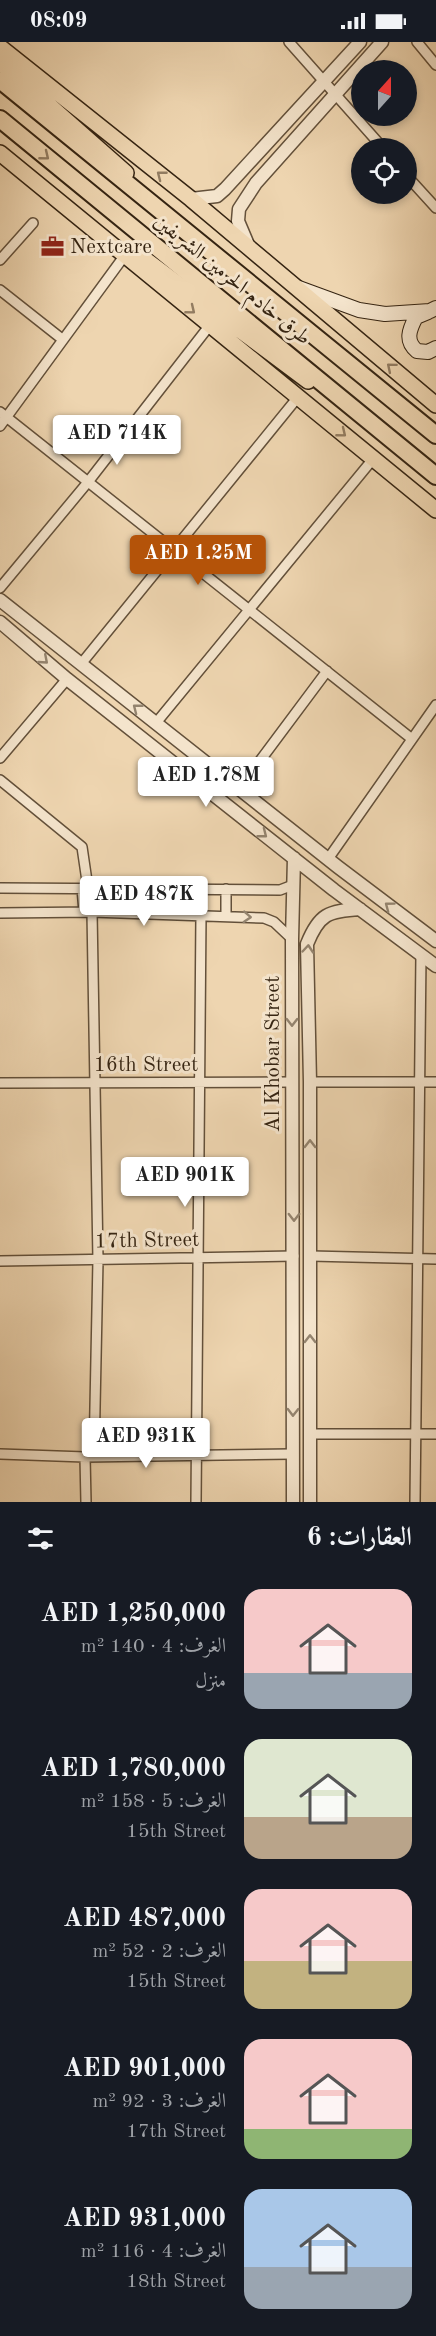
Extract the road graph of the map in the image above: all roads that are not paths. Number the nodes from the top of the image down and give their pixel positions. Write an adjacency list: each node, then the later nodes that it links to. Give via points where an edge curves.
1 (289, 42): 9 (street)
2 (360, 42): 9 (street)
3 (382, 42): 10 (street)
4 (417, 42): 7 (street)
5 (0, 46): 15 (main road, one-way to 5)
6 (0, 62): 21 (main road)
7 (436, 65)
8 (0, 80): 21 (highway, طرق خادم الحرمين الشريفين)
9 (324, 83): 10 (street); 15 (street, via 217,196)
10 (334, 94): 12 (street); 18 (street, via 256,183 239,209 238,221)
11 (0, 119): 34 (highway, طرق خادم الحرمين الشريفين, one-way to 34)
12 (374, 138)
13 (0, 152): 19 (main road); 34 (main road)
14 (417, 187): 16 (street)
15 (191, 199): 18 (main road)
16 (436, 208)
17 (33, 223): 20 (street)
18 (249, 248): 22 (main road)
19 (125, 255): 25 (main road, one-way to 25); 26 (street)
20 (0, 260)
21 (236, 270): 32 (highway, طرق خادم الحرمين الشريفين)
22 (298, 288): 24 (main road, via 359,310 385,314); 29 (main road, one-way to 22)
23 (0, 290): 26 (street)
24 (433, 309): 27 (main road, via 416,317 408,333 411,346 417,351)
25 (210, 325): 28 (main road); 35 (street)
26 (62, 339): 30 (street)
27 (436, 348)
28 (298, 397): 33 (main road, one-way to 33); 37 (street)
29 (436, 405)
30 (4, 415): 31 (street); 35 (street)
31 (0, 426)
32 (436, 435)
33 (373, 459): 36 (main road); 40 (street)
34 (436, 476)
35 (88, 482): 37 (street); 38 (street)
36 (436, 510)
37 (173, 550): 40 (street); 42 (street)
38 (0, 588)
39 (0, 600): 42 (street)
40 (248, 609): 43 (street); 46 (street)
41 (0, 622): 44 (street, one-way to 44)
42 (81, 664): 46 (street, one-way to 42)
43 (327, 671): 47 (street); 50 (street)
44 (67, 679): 48 (street); 51 (street, one-way to 51)
45 (436, 705): 47 (street)
46 (156, 723): 50 (street)
47 (412, 739): 52 (street)
48 (0, 758)
49 (0, 780): 55 (street, via 82,847)
50 (239, 789): 52 (street)
51 (294, 858): 53 (street, Al Khobar Street); 57 (street)
52 (328, 859): 63 (street, one-way to 52)
53 (293, 885): 56 (street, via 280,890); 62 (street, Al Khobar Street)
54 (0, 888): 55 (street)
55 (85, 888): 56 (street); 58 (street)
56 (226, 889): 61 (street)
57 (360, 909): 64 (street); 67 (street, Al Khobar Street, one-way to 57, via 307,944 314,927 327,914)
58 (88, 912): 59 (street); 60 (street); 73 (street)
59 (0, 913)
60 (201, 914): 61 (street); 74 (street)
61 (226, 916): 62 (street, one-way to 62, via 264,918)
62 (292, 939): 66 (street, Al Khobar Street)
63 (436, 941)
64 (421, 955): 65 (street); 70 (street)
65 (436, 966)
66 (292, 988): 67 (street); 68 (street, Al Khobar Street, one-way to 68)
67 (308, 988): 69 (street, Al Khobar Street)
68 (293, 1082): 74 (street, 16th Street); 75 (street, Al Khobar Street, one-way to 75)
69 (310, 1082): 70 (street); 76 (street, Al Khobar Street, one-way to 69)
70 (419, 1082): 71 (street); 78 (street)
71 (436, 1082)
72 (0, 1083): 73 (street, 16th Street)
73 (95, 1083): 74 (street, 16th Street); 80 (street)
74 (199, 1083): 77 (street)
75 (294, 1256): 77 (street, 17th Street); 86 (street, Al Khobar Street, one-way to 86)
76 (310, 1256): 78 (street); 82 (street, Al Khobar Street, one-way to 76)
77 (198, 1258): 80 (street, 17th Street); 87 (street)
78 (418, 1258): 79 (street); 83 (street)
79 (436, 1259)
80 (98, 1260): 81 (street, 17th Street); 88 (street)
81 (0, 1262)
82 (310, 1434): 83 (street); 92 (street, Al Khobar Street)
83 (416, 1434): 84 (street); 93 (street)
84 (436, 1434)
85 (0, 1454): 88 (street)
86 (292, 1454): 87 (street); 91 (street, Al Khobar Street)
87 (197, 1455): 88 (street); 90 (street)
88 (90, 1456): 89 (street)
89 (86, 1502)
90 (196, 1502)
91 (293, 1502)
92 (310, 1502)
93 (415, 1502)

